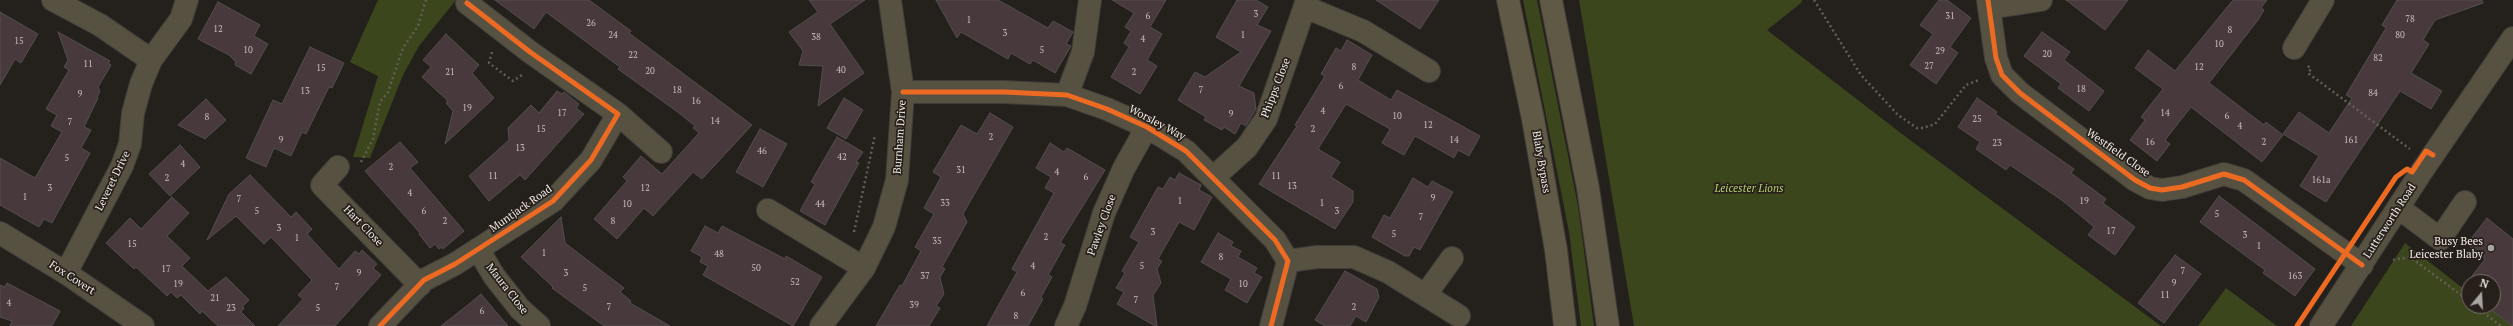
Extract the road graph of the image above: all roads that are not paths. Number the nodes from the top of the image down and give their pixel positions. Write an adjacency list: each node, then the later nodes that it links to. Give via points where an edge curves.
1 (187, 0): 14 (street, Leveret Drive, via 181,19)
2 (890, 0): 16 (street, Burnham Drive)
3 (1090, 0): 17 (street, via 1083,52)
4 (1508, 0): 42 (main road, Blaby Bypass, via 1533,119 1556,250)
5 (1551, 0): 43 (main road, via 1588,188)
6 (2038, 0): 11 (street, Westfield Close)
7 (2323, 0): 13 (street)
8 (468, 1): 18 (street, via 530,52)
9 (64, 2): 14 (street)
10 (1306, 4): 15 (street, Phipps Close, via 1363,31); 22 (street, Phipps Close, via 1266,118 1247,147)
11 (1989, 4): 31 (street, Westfield Close, via 1996,58 2002,75 2020,93 2135,180 2150,188 2162,190 2182,187 2224,174 2244,180)
12 (2513, 38): 24 (street, Lutterworth Road, via 2427,156)
13 (2294, 48)
14 (151, 60): 32 (street, Leveret Drive, via 133,113 130,144 122,166)
15 (1429, 71)
16 (902, 92): 17 (street, Worsley Way); 30 (street, Burnham Drive, via 897,180 884,227)
17 (1067, 95): 19 (street, Worsley Way)
18 (618, 114): 20 (street); 27 (street, Muntjack Road, via 591,160 554,201)
19 (1147, 127): 22 (street, Worsley Way, via 1186,151); 40 (street, Pawley Close, via 1124,168 1104,213 1075,306)
20 (661, 152)
21 (338, 167): 33 (street, Hart Close, via 322,185)
22 (1214, 177): 29 (street, Worsley Way, via 1244,211 1275,240)
23 (2465, 202): 24 (street, via 2440,239)
24 (2399, 208): 31 (street, Lutterworth Road)
25 (768, 210): 30 (street)
26 (0, 233): 32 (street, Fox Covert)
27 (478, 249): 33 (street, Muntjack Road); 38 (street, Maura Close, via 494,276 520,309)
28 (1452, 258): 34 (street)
29 (1288, 261): 34 (street, via 1317,257 1354,257 1388,272); 41 (street)
30 (855, 263): 39 (street, Burnham Drive)
31 (2362, 265): 44 (street, Lutterworth Road)
32 (66, 273): 36 (street, Fox Covert)
33 (420, 285): 37 (street, Muntjack Road)
34 (1426, 294): 35 (street)
35 (1459, 316)
36 (143, 326)
37 (380, 326)
38 (539, 326)
39 (821, 326)
40 (1066, 326)
41 (1271, 326)
42 (1565, 326)
43 (1608, 326)
44 (2321, 326)

